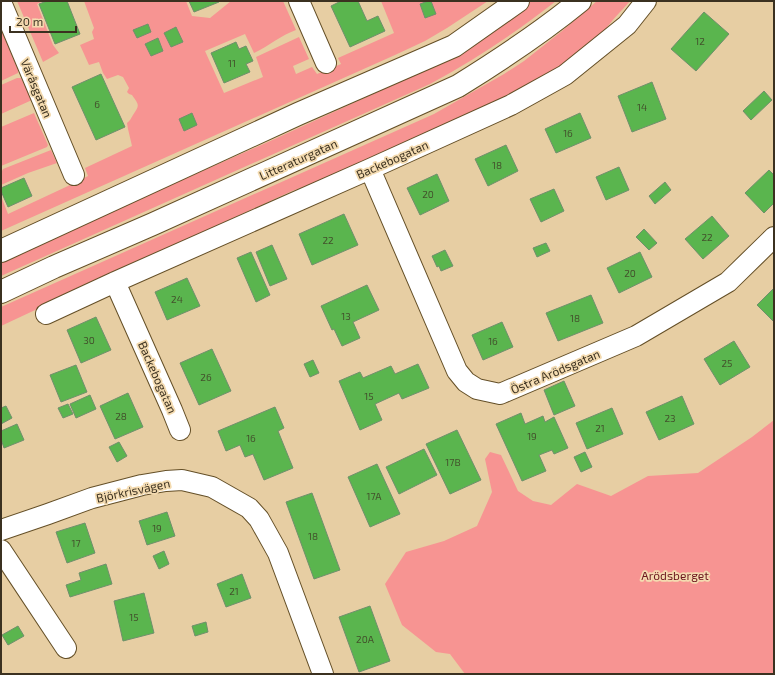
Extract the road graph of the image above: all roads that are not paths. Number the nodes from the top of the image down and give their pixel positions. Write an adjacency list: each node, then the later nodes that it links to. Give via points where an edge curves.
1 (299, 1): 6 (street)
2 (518, 1): 10 (street, via 454,46 298,114)
3 (580, 1): 12 (street, Litteraturgatan, via 528,41 458,86)
4 (646, 1): 7 (street, Backebogatan, via 627,25 565,75 511,105)
5 (1, 2): 8 (street, Väråsgatan)
6 (326, 63)
7 (370, 169): 9 (street, Östra Arödsgatan, via 457,371 466,382 477,389 500,394 636,336 728,282); 11 (street, Backebogatan)
8 (74, 175)
9 (774, 237)
10 (1, 251)
11 (115, 282): 13 (street, Backebogatan); 14 (street, Backebogatan)
12 (1, 292)
13 (46, 314)
14 (180, 430)
15 (1, 530): 18 (street, Björkrisvägen, via 92,498 142,485 182,480 212,487 249,508 259,519 278,553)
16 (1, 550): 17 (street)
17 (66, 648)
18 (323, 674)

